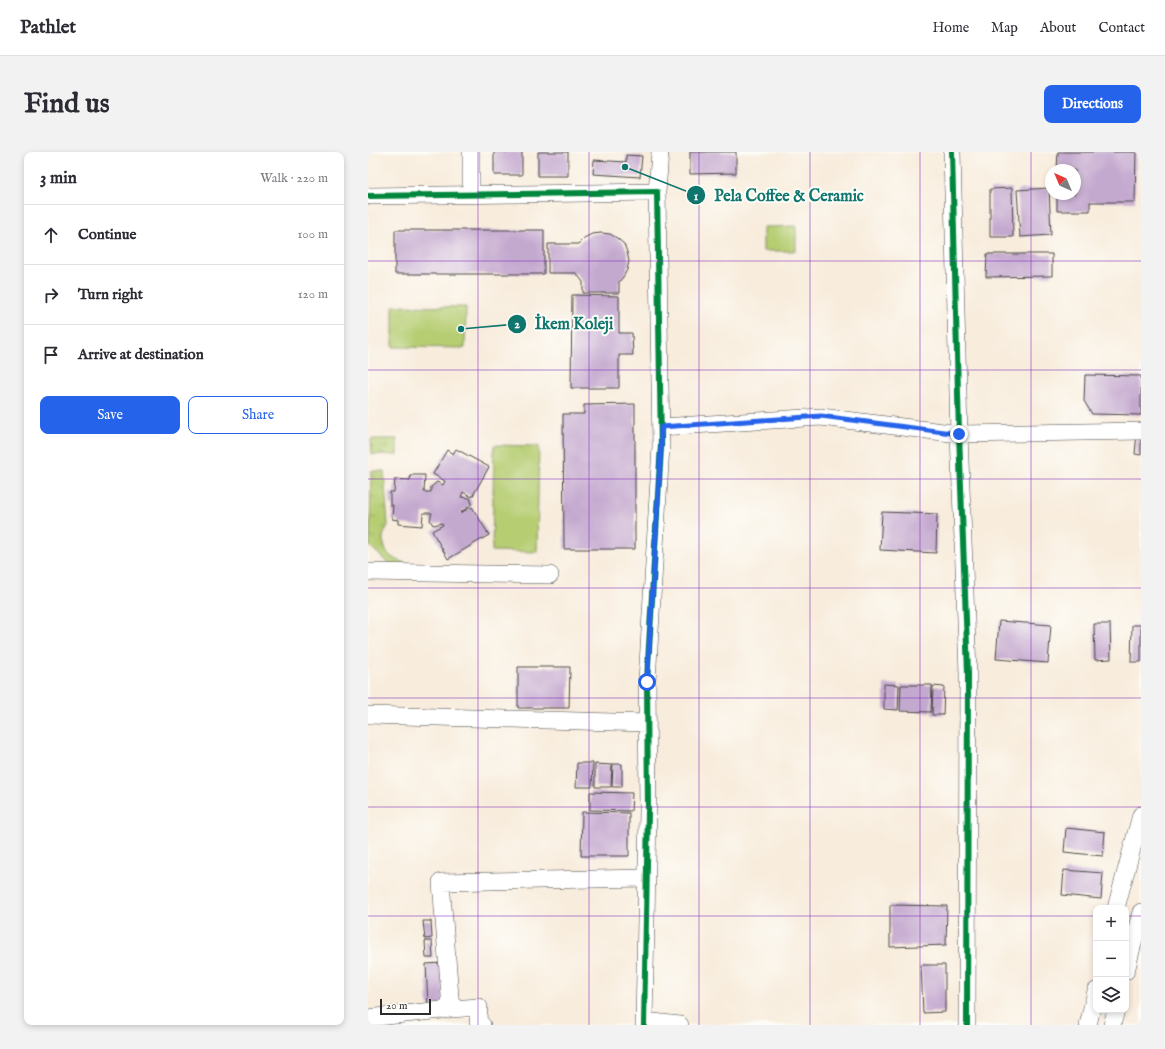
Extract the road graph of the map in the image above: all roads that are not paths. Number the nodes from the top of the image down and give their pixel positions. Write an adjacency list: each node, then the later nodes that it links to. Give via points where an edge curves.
1 (471, 152): 5 (street)
2 (660, 152): 4 (street)
3 (952, 152): 9 (street)
4 (657, 192): 5 (street); 7 (street)
5 (471, 195): 6 (street)
6 (368, 196)
7 (661, 427): 9 (street, via 821,416); 13 (street)
8 (1141, 431): 9 (street)
9 (959, 434): 26 (street, via 968,673)
10 (368, 572): 11 (street)
11 (550, 575)
12 (368, 715): 13 (street)
13 (647, 723): 15 (street)
14 (1141, 815): 16 (street)
15 (646, 878): 20 (street, via 441,882); 23 (street)
16 (1117, 905)
17 (1141, 912): 18 (street)
18 (1129, 959)
19 (1093, 1004): 27 (street)
20 (451, 1009): 22 (street); 24 (street, via 479,1007 478,1021)
21 (1115, 1013): 28 (street)
22 (368, 1018)
23 (644, 1023): 25 (street)
24 (482, 1025)
25 (680, 1025)
26 (967, 1025)
27 (1088, 1025)
28 (1112, 1025)

